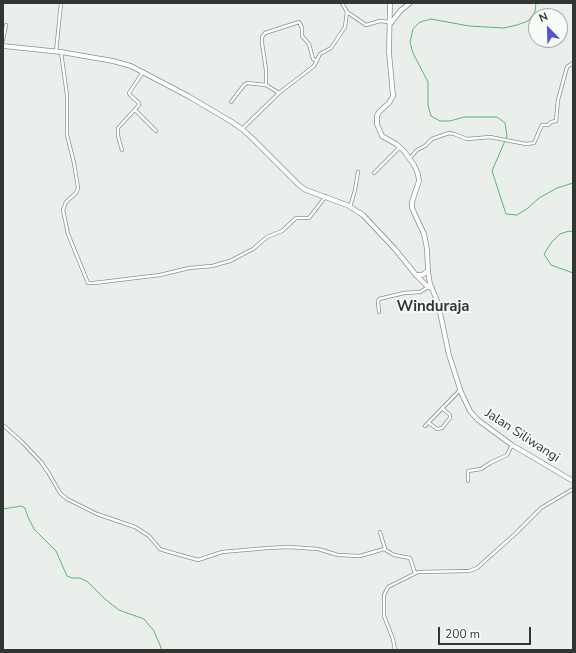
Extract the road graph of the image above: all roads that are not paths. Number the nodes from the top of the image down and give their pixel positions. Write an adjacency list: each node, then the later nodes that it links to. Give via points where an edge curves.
1 (61, 3): 10 (street)
2 (342, 3): 5 (street)
3 (390, 3): 6 (main road, Jalan Siliwangi)
4 (410, 3): 6 (main road, via 400,10)
5 (347, 12): 6 (street, via 366,25 380,21); 12 (street, via 345,27 331,48 320,54)
6 (390, 23): 21 (main road, Jalan Siliwangi, via 393,96 379,112 377,124 382,136)
7 (6, 25): 8 (street)
8 (3, 40)
9 (3, 46): 10 (main road)
10 (56, 52): 11 (main road)
11 (61, 52): 14 (main road, via 113,61); 26 (street, via 67,95 67,135 78,188 66,202 63,210 70,239 88,283 160,275 230,261 269,236 282,231 296,218 308,218)
12 (317, 62): 15 (street, via 313,59 309,44 302,36 299,22 265,33 262,43); 16 (street)
13 (573, 63): 23 (street, via 567,67 558,100 556,121 542,125 534,143 526,144 487,136 467,139 446,134 432,139)
14 (143, 72): 18 (street, via 129,93 139,103); 19 (main road)
15 (266, 85): 16 (street); 17 (street, via 246,84)
16 (279, 93): 19 (street)
17 (231, 102)
18 (135, 110): 20 (street); 22 (street, via 119,127 118,136)
19 (242, 129): 26 (main road, via 300,186)
20 (156, 131)
21 (400, 147): 23 (main road, Jalan Siliwangi); 25 (street)
22 (122, 150)
23 (410, 158): 28 (main road, Jalan Siliwangi, via 417,168 419,178 411,205 424,234)
24 (358, 172): 27 (street)
25 (374, 173)
26 (326, 196): 27 (main road)
27 (350, 206): 29 (main road, via 363,215)
28 (428, 271): 29 (main road); 30 (main road, Jalan Siliwangi)
29 (416, 275): 30 (main road)
30 (430, 287): 31 (street, via 420,292 379,299); 32 (main road, Jalan Siliwangi, via 438,303 449,355)
31 (379, 312)
32 (460, 389): 33 (street); 37 (main road, Jalan Siliwangi, via 474,416)
33 (442, 408): 34 (street); 34 (street, via 450,417 442,428 437,429)
34 (428, 423): 36 (street)
35 (3, 425): 42 (street, via 41,462 67,500 135,527 166,551 198,560 218,553 250,549 289,547 360,556)
36 (425, 426)
37 (512, 444): 38 (street, via 506,456 481,469 468,470); 39 (main road, Jalan Siliwangi)
38 (468, 481)
39 (573, 481)
40 (573, 489): 43 (street, via 541,508 477,568 469,571)
41 (380, 532): 42 (street)
42 (385, 549): 43 (street, via 394,555 410,558)
43 (415, 573): 44 (street, via 392,584 384,594 384,616)
44 (396, 650)

